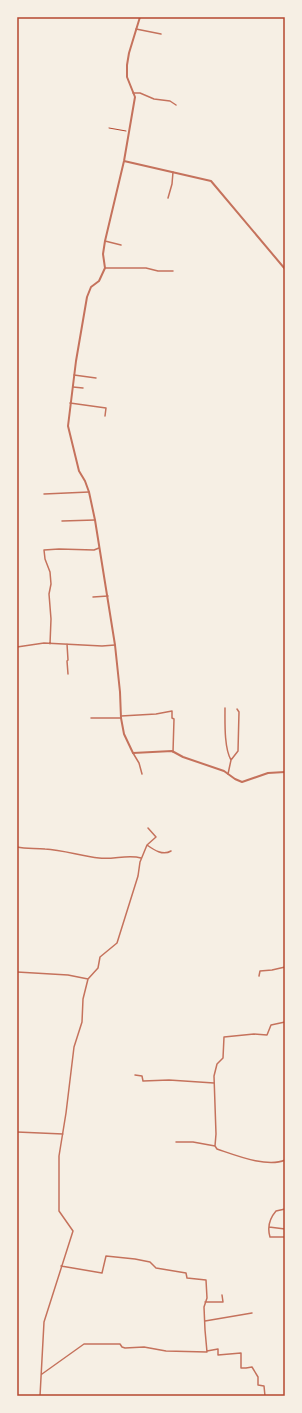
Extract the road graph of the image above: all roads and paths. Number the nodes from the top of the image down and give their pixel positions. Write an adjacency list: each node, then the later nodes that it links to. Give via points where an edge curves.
1 (140, 17): 2 (street)
2 (136, 29): 3 (street); 4 (street, via 127,64)
3 (161, 34)
4 (133, 93): 5 (street, via 170,101); 7 (street, via 135,97)
5 (176, 105)
6 (108, 128): 7 (path)
7 (129, 131): 8 (street)
8 (124, 161): 10 (street); 12 (street)
9 (175, 169): 10 (street)
10 (174, 173): 11 (street); 15 (street, via 211,181)
11 (168, 198)
12 (105, 241): 13 (street); 14 (street)
13 (121, 245)
14 (105, 268): 16 (street); 17 (street, via 87,297)
15 (285, 269)
16 (174, 271)
17 (74, 376): 18 (street); 19 (street)
18 (96, 378)
19 (73, 387): 20 (street); 21 (street)
20 (83, 388)
21 (70, 403): 22 (street, via 106,408); 23 (street, via 68,426 79,471)
22 (105, 416)
23 (89, 492): 24 (street); 25 (street)
24 (44, 494)
25 (95, 520): 26 (street); 27 (street)
26 (62, 521)
27 (99, 548): 28 (street); 30 (street, via 44,550 51,584)
28 (108, 596): 29 (street); 32 (street)
29 (93, 597)
30 (50, 644): 31 (street); 33 (street)
31 (67, 644): 32 (street); 34 (street)
32 (115, 645): 37 (street)
33 (17, 647)
34 (68, 674)
35 (225, 708): 41 (street, via 228,752)
36 (237, 709): 41 (street, via 238,751)
37 (121, 717): 38 (street); 39 (street, via 124,734); 40 (street, via 172,711)
38 (91, 718)
39 (133, 752): 40 (street); 43 (street)
40 (173, 752): 44 (street)
41 (231, 760): 44 (street)
42 (285, 772): 44 (street, via 268,773 242,782)
43 (142, 774)
44 (228, 774)
45 (148, 828): 46 (street, via 156,837)
46 (147, 845): 48 (street, via 155,851); 49 (street)
47 (17, 847): 49 (street, via 44,848 99,859 130,856)
48 (171, 851)
49 (142, 858): 53 (street, via 117,943 100,957 98,968)
50 (285, 967): 52 (street, via 260,971)
51 (17, 972): 53 (street, via 68,975)
52 (259, 976)
53 (88, 980): 58 (street, via 83,999 82,1022 74,1047)
54 (285, 1022): 56 (street, via 271,1025 267,1035 224,1037 223,1058 217,1064)
55 (135, 1075): 56 (street, via 142,1076 142,1081)
56 (214, 1083): 60 (street)
57 (17, 1132): 58 (street)
58 (63, 1134): 66 (street, via 59,1156 59,1210 73,1231)
59 (176, 1142): 60 (street)
60 (215, 1146): 61 (street, via 216,1149 254,1160 279,1163)
61 (285, 1160)
62 (285, 1209): 63 (street, via 276,1210)
63 (269, 1227): 64 (street); 65 (street, via 270,1237)
64 (285, 1229)
65 (285, 1237)
66 (61, 1266): 68 (street, via 102,1273 106,1256 150,1262 156,1268 186,1273 187,1278 206,1280); 72 (street, via 44,1322)
67 (222, 1295): 68 (street, via 222,1302)
68 (205, 1302): 70 (street)
69 (252, 1313): 70 (street)
70 (205, 1321): 71 (street)
71 (207, 1351): 72 (street, via 166,1351 144,1347 125,1348 120,1344 84,1344); 74 (street, via 218,1349 218,1355 241,1354 241,1368 252,1367 258,1377 258,1385 265,1388)
72 (42, 1374): 73 (street)
73 (40, 1396)
74 (266, 1396)

